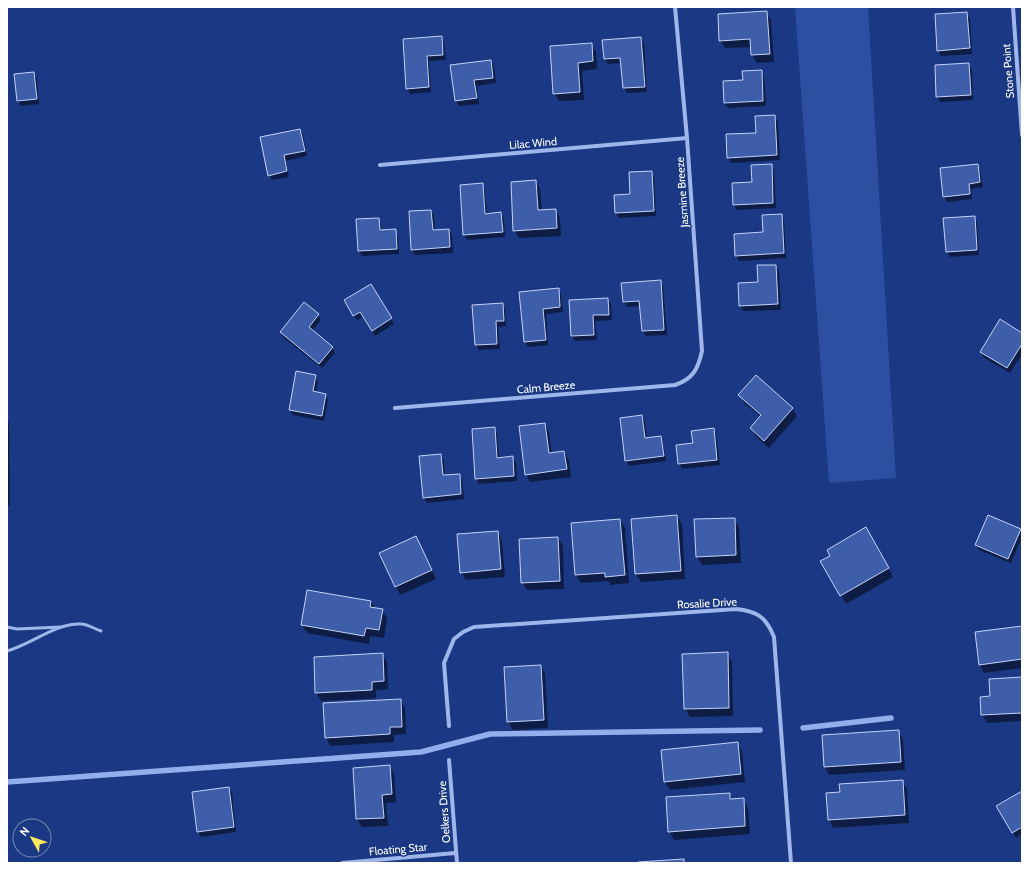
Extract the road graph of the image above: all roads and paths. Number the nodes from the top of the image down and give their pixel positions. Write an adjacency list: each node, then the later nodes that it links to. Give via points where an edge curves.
1 (675, 7): 4 (street, Jasmine Breeze)
2 (1013, 7): 3 (street, Stone Point)
3 (1022, 134)
4 (687, 138): 5 (street, Lilac Wind); 6 (street, Jasmine Breeze, via 702,351 700,363)
5 (380, 165)
6 (694, 374): 7 (street, Calm Breeze, via 686,382 675,385)
7 (396, 408)
8 (63, 626): 9 (lane, via 17,629); 10 (lane, via 81,624); 11 (lane)
9 (7, 627)
10 (101, 631)
11 (7, 651)
12 (449, 726): 17 (street, Rosalie Drive, via 444,662 454,640 474,627 748,610 760,616 770,626 774,637)
13 (449, 760): 14 (street, Oelkers Drive)
14 (455, 852): 15 (street, Floating Star); 16 (street, Oelkers Drive)
15 (342, 863)
16 (456, 863)
17 (791, 863)

